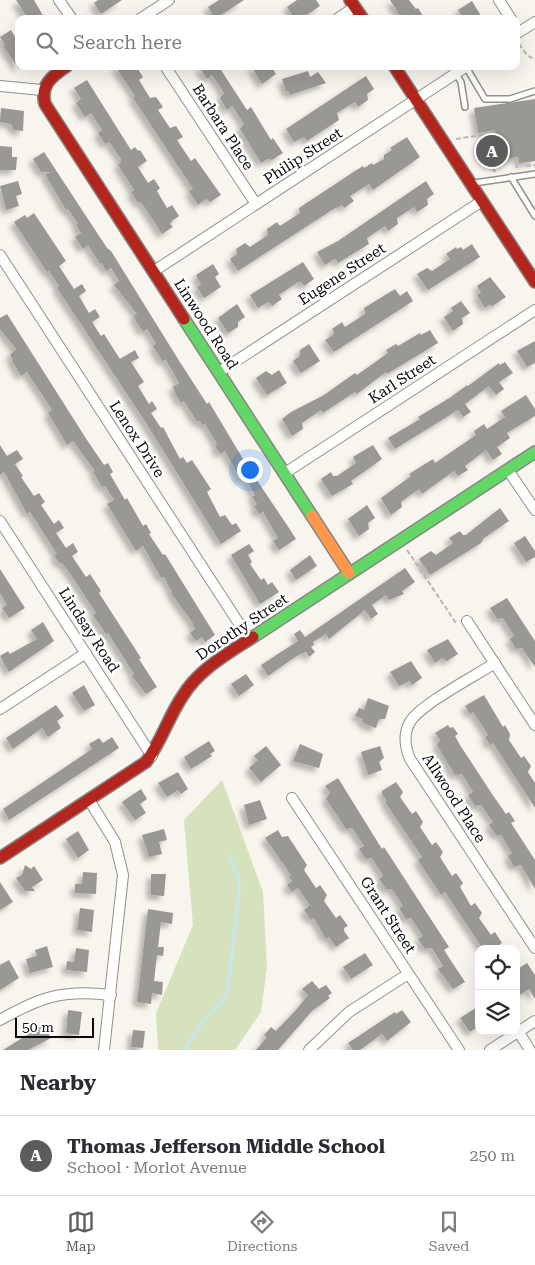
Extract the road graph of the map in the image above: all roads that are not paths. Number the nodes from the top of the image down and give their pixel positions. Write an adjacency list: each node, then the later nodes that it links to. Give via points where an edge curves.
1 (59, 0): 5 (street)
2 (169, 0): 6 (street)
3 (499, 0): 9 (street)
4 (353, 4): 7 (street); 8 (street)
5 (69, 15)
6 (146, 15)
7 (342, 15)
8 (360, 15)
9 (508, 15)
10 (535, 22): 11 (street)
11 (520, 33)
12 (61, 70): 19 (street, via 51,76)
13 (168, 70): 27 (street, Barbara Place)
14 (397, 70): 21 (street)
15 (462, 70): 17 (street, Philip Street)
16 (469, 70): 20 (lane, via 485,98 510,99)
17 (456, 74): 21 (street, Philip Street); 22 (lane, via 461,82)
18 (0, 86): 19 (street)
19 (42, 90): 30 (street, Linwood Road, via 45,104)
20 (535, 91)
21 (416, 100): 25 (street); 27 (street, Philip Street)
22 (465, 107)
23 (535, 174): 24 (lane)
24 (510, 177): 25 (lane); 28 (lane)
25 (471, 184): 26 (street)
26 (482, 201): 31 (street); 33 (street, Eugene Street)
27 (256, 204): 30 (street, Philip Street)
28 (535, 216)
29 (0, 255): 41 (street, Lenox Drive)
30 (154, 271): 33 (street, Linwood Road)
31 (535, 282)
32 (535, 310): 36 (street, Karl Street)
33 (219, 372): 36 (street, Linwood Road)
34 (535, 452): 35 (street, Dorothy Street)
35 (508, 470): 37 (street); 39 (street, Dorothy Street)
36 (285, 473): 39 (street, Linwood Road)
37 (535, 510)
38 (0, 521): 42 (street, Lindsay Road)
39 (350, 573): 41 (street, Dorothy Street)
40 (467, 621): 43 (street)
41 (249, 639): 46 (street, Dorothy Street, via 211,664 191,684 174,710)
42 (86, 653): 44 (street); 46 (street, Lindsay Road)
43 (496, 663): 45 (street); 50 (street, Allwood Place, via 415,715 407,730 406,749)
44 (0, 708)
45 (535, 725)
46 (152, 756): 48 (street, Dorothy Street)
47 (292, 798): 51 (street, Grant Street)
48 (89, 800): 49 (street, Dorothy Street); 52 (street, via 115,842 123,875)
49 (0, 858)
50 (535, 948)
51 (408, 974): 59 (street, via 343,1017); 60 (street, Grant Street)
52 (111, 995): 53 (street, via 78,992 50,996); 58 (street)
53 (0, 1020)
54 (535, 1020): 55 (street)
55 (520, 1031)
56 (513, 1035): 61 (street)
57 (520, 1035): 62 (street)
58 (104, 1050)
59 (308, 1050)
60 (458, 1050)
61 (490, 1050)
62 (530, 1050)

